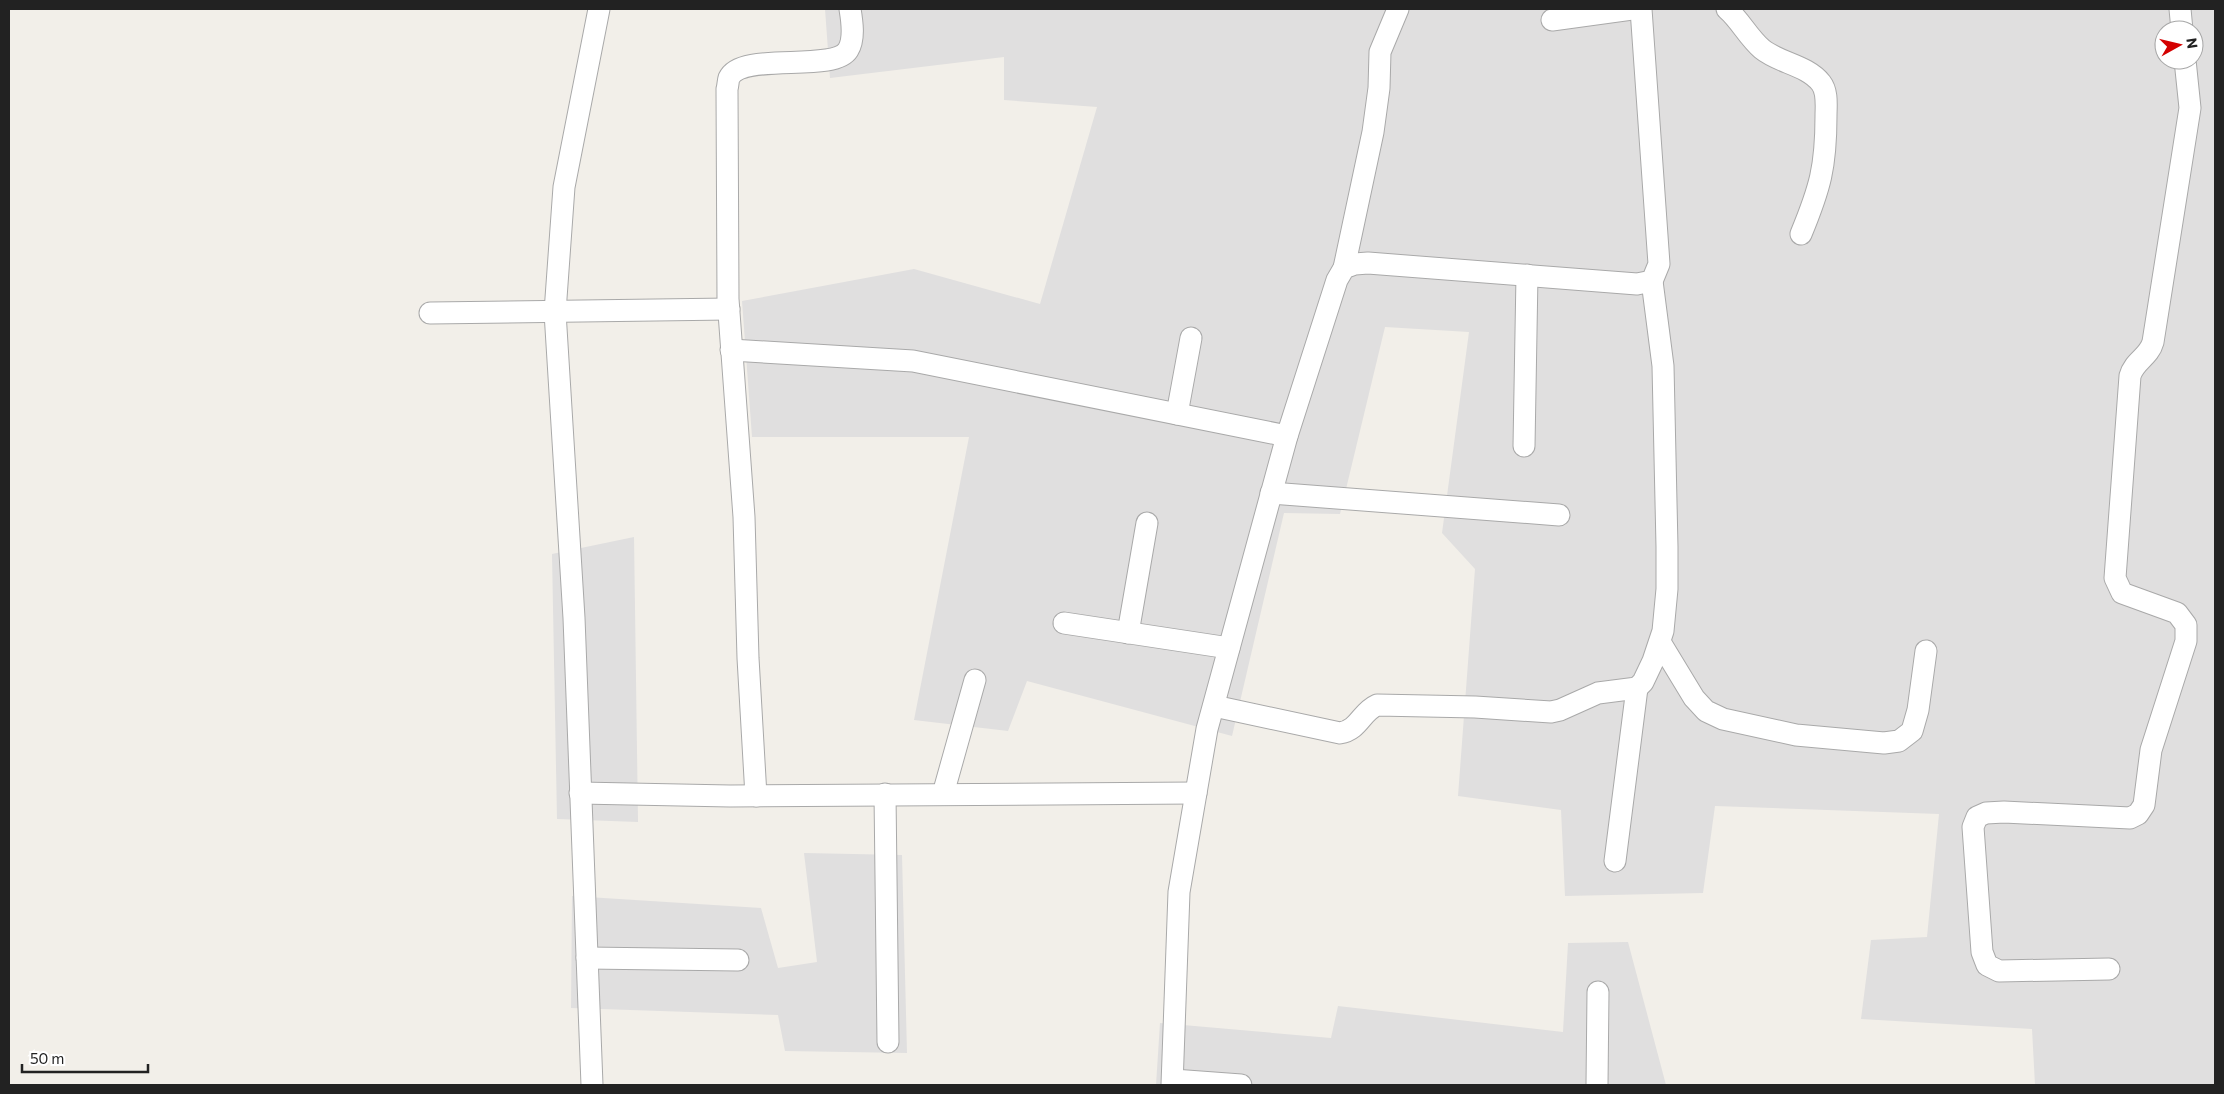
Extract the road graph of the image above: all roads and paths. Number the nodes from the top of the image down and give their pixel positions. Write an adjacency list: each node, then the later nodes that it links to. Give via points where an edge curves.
1 (599, 9): 14 (street, via 564,187)
2 (850, 9): 13 (street, via 851,41 847,52 836,59 754,66 736,71 729,78)
3 (1398, 9): 10 (street, via 1380,52 1373,132)
4 (1632, 9): 7 (street)
5 (1641, 9): 12 (street, via 1659,264)
6 (1727, 9): 9 (street, via 1761,48 1822,84 1826,98 1824,172)
7 (1552, 20)
8 (2186, 70): 40 (street, via 2190,108 2153,342 2151,350 2132,368 2130,376 2115,578 2122,593 2177,613 2186,625 2186,641 2151,750 2144,805 2138,814 2130,818 1986,813 1977,817 1973,827 1982,952 1988,965 1999,971)
9 (1801, 234)
10 (1344, 268): 11 (street, via 1368,263); 19 (street, via 1337,280)
11 (1527, 275): 12 (street, via 1636,284); 20 (street)
12 (1652, 280): 26 (street, via 1663,366 1667,528 1667,590)
13 (729, 309): 14 (street); 17 (street)
14 (555, 312): 15 (street); 32 (street, via 574,618)
15 (430, 314)
16 (1191, 338): 18 (street)
17 (731, 350): 18 (street, via 914,361); 36 (street, via 744,517)
18 (1177, 414): 19 (street)
19 (1287, 436): 21 (street)
20 (1524, 446)
21 (1271, 493): 22 (street); 27 (street)
22 (1560, 514)
23 (1147, 523): 25 (street)
24 (1064, 622): 25 (street)
25 (1128, 632): 27 (street)
26 (1660, 642): 28 (street, via 1694,698 1706,711 1723,719 1796,735 1884,743 1899,741 1912,731); 30 (street, via 1643,682)
27 (1229, 648): 31 (street)
28 (1926, 651)
29 (975, 680): 35 (street)
30 (1637, 688): 31 (street, via 1598,693 1551,712 1377,704 1369,708 1357,725 1340,733); 37 (street)
31 (1214, 706): 33 (street)
32 (580, 793): 36 (street); 38 (street)
33 (1196, 793): 35 (street); 43 (street, via 1179,892)
34 (885, 794): 35 (street); 36 (street); 42 (street)
35 (943, 794)
36 (756, 796)
37 (1615, 861)
38 (587, 958): 39 (street); 44 (street)
39 (738, 960)
40 (2109, 969)
41 (1598, 992): 46 (street)
42 (888, 1042)
43 (1172, 1083): 45 (street)
44 (592, 1085)
45 (1241, 1085)
46 (1597, 1085)

